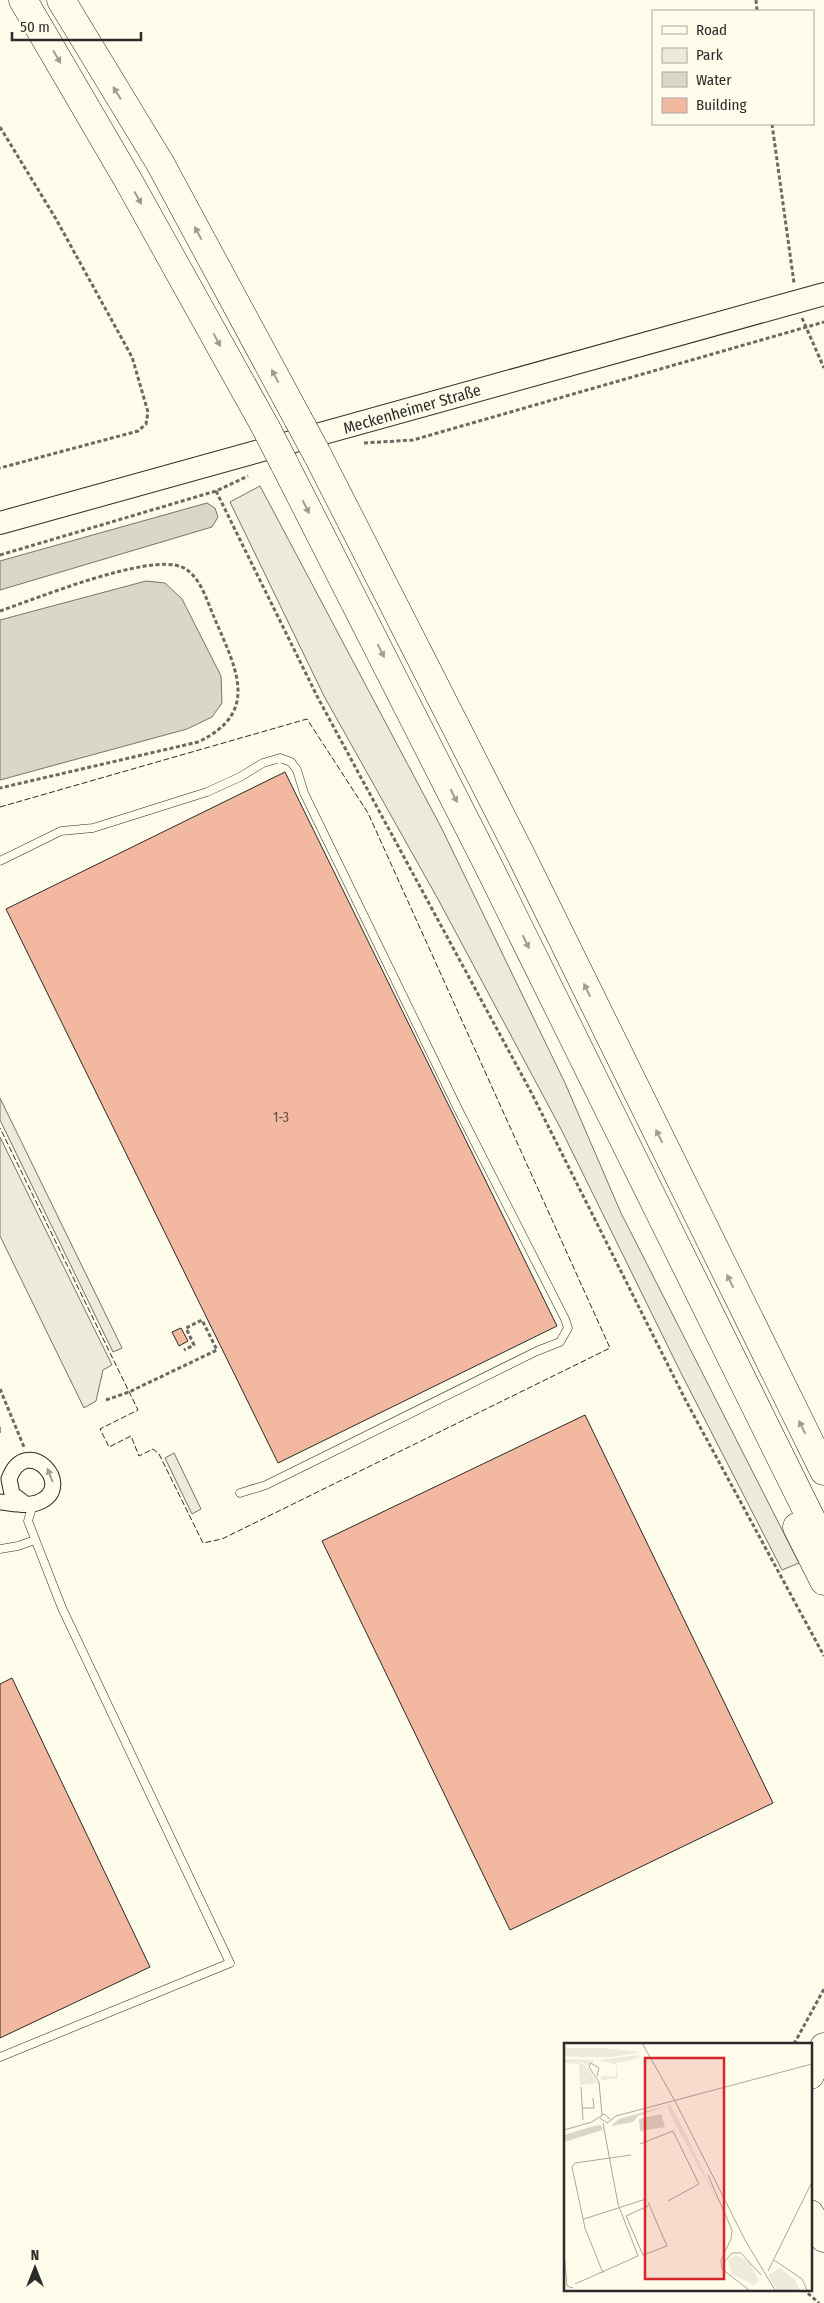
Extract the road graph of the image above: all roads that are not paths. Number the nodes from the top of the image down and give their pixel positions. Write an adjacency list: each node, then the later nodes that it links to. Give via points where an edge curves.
1 (23, 0): 6 (highway, one-way to 6, bridge, via 266,428 488,865)
2 (61, 0): 7 (highway, one-way to 2, bridge, via 520,853 317,454 160,163)
3 (824, 294): 4 (main road, Meckenheimer Straße)
4 (0, 523)
5 (0, 862): 9 (lane, via 61,831 93,828 207,792 263,763 280,758 291,762 433,1058 565,1319 568,1328 560,1342 266,1485)
6 (661, 1218): 13 (highway); 15 (highway, via 681,1290)
7 (824, 1471)
8 (6, 1476): 11 (street, via 12,1494); 11 (street, one-way to 8, via 47,1497 53,1482 47,1468 32,1460 22,1462)
9 (240, 1493)
10 (0, 1502): 11 (street)
11 (29, 1504): 12 (lane, via 28,1521)
12 (35, 1540): 14 (lane); 17 (lane, via 62,1608 230,1963)
13 (824, 1545)
14 (0, 1549)
15 (824, 1581)
16 (824, 2047): 18 (highway)
17 (0, 2057)
18 (812, 2070)
19 (812, 2217): 20 (highway)
20 (824, 2238)

